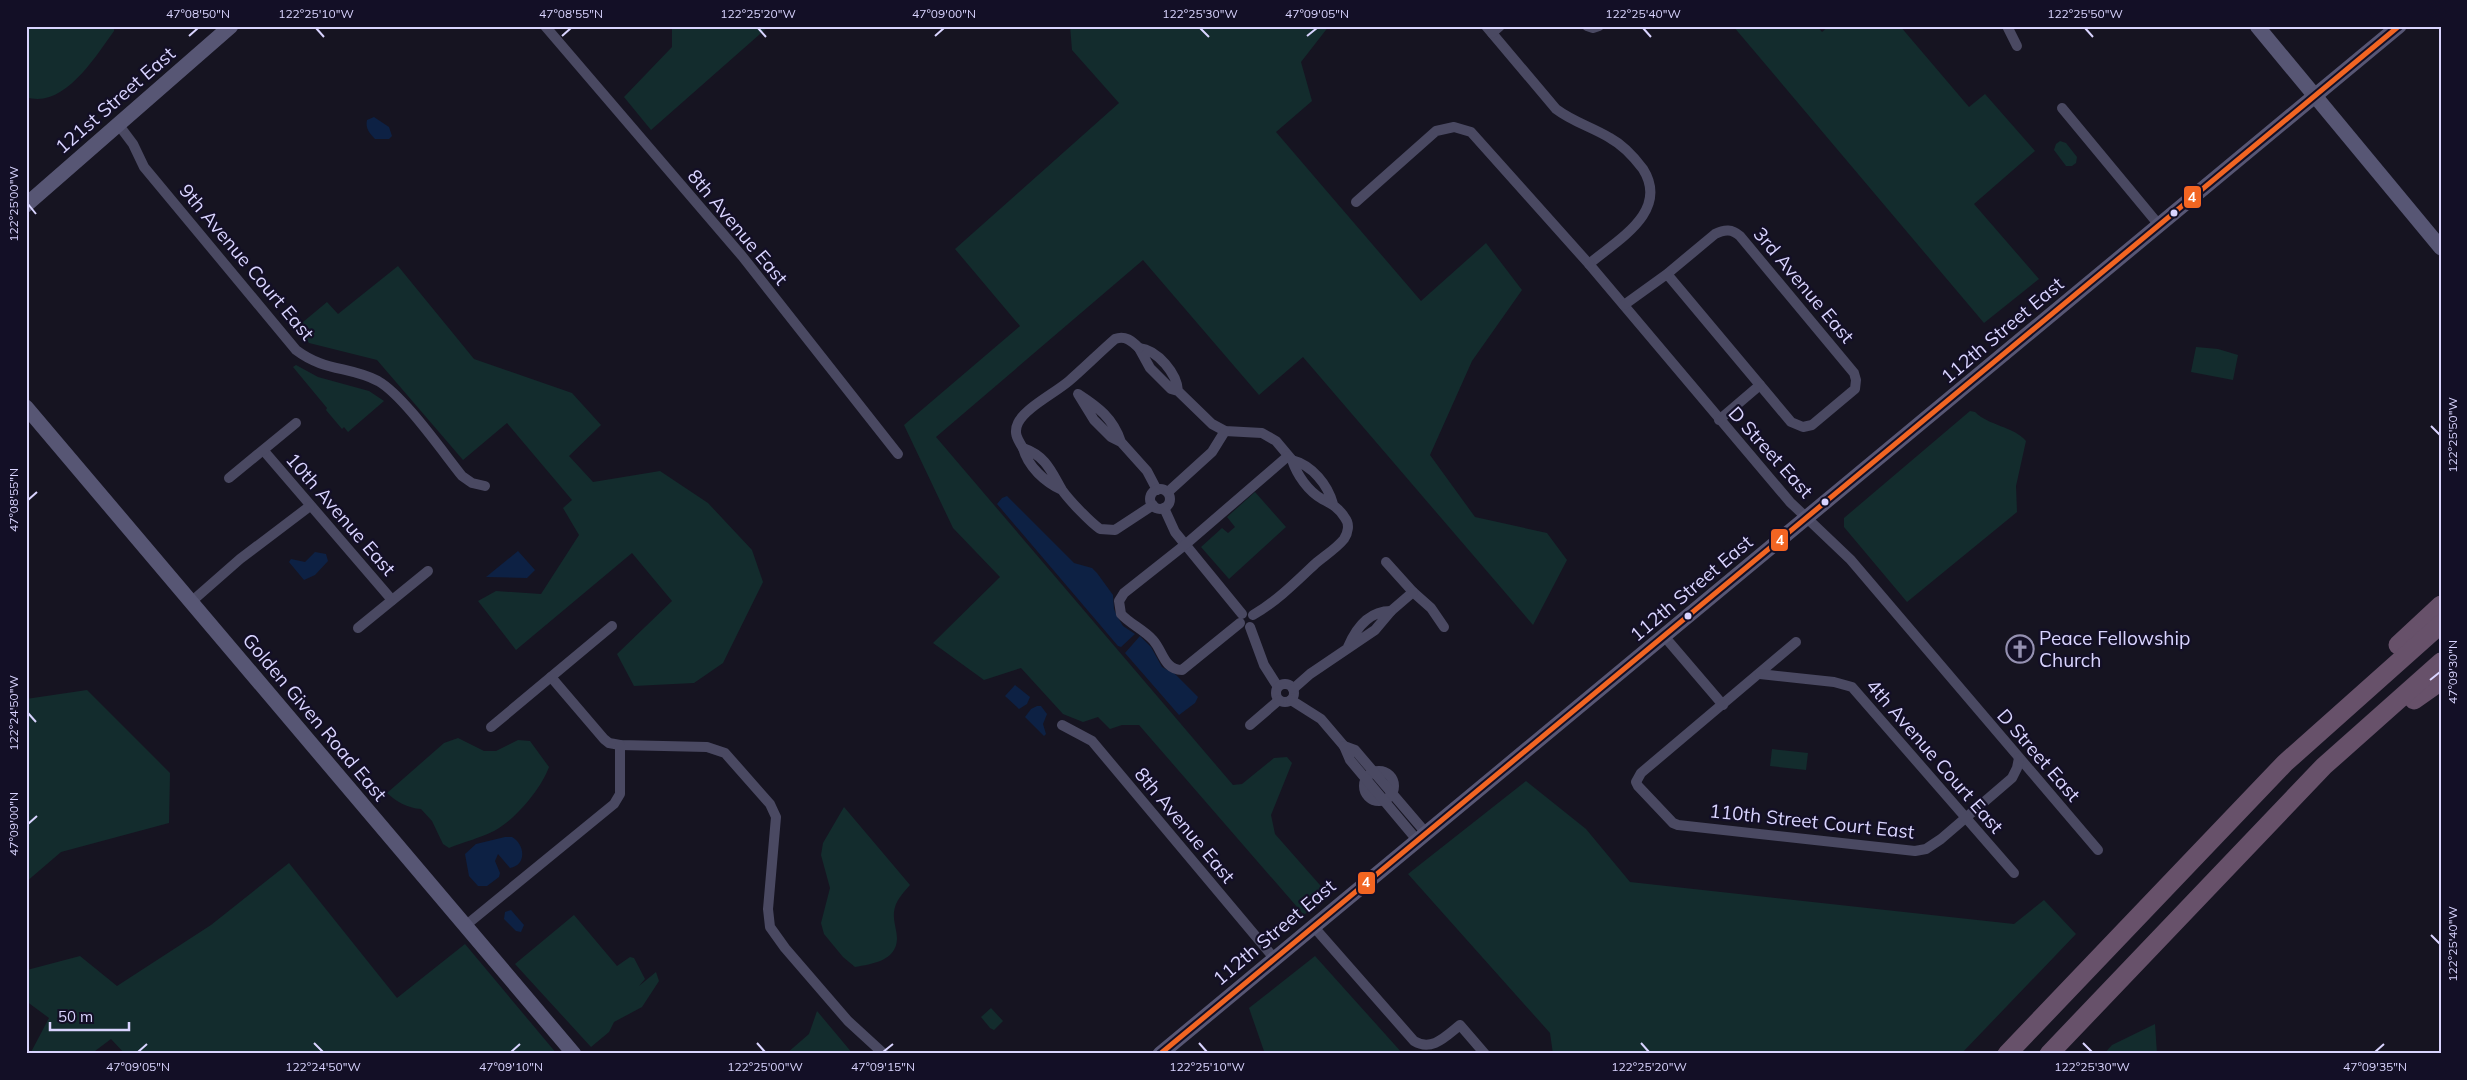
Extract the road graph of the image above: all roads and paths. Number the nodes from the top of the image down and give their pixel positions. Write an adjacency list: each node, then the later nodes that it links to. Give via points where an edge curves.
1 (231, 26): 10 (main road, 121st Street East)
2 (545, 26): 25 (street, 8th Avenue East, via 742,256)
3 (2007, 26): 7 (street)
4 (2257, 26): 8 (main road)
5 (2399, 26): 8 (main road, 112th Street East)
6 (1492, 28): 15 (street, via 1556,109 1619,143 1641,166 1650,186 1650,201 1644,216)
7 (2018, 46)
8 (2315, 95): 13 (main road, 112th Street East); 14 (main road)
9 (2062, 108): 13 (street)
10 (118, 124): 12 (main road, 121st Street East); 28 (street, 9th Avenue Court East, via 144,167 296,350 319,364 379,382 399,399 462,476)
11 (1356, 202): 15 (street, D Street East, via 1436,131 1454,127 1472,132)
12 (26, 205)
13 (2159, 225): 34 (main road, 112th Street East)
14 (2441, 248)
15 (1589, 264): 17 (street, D Street East)
16 (1668, 274): 17 (street); 19 (street); 19 (street, 3rd Avenue East, via 1715,234 1730,230 1740,236 1854,373 1856,380 1855,389 1848,396 1812,425 1803,427 1791,422)
17 (1624, 305): 21 (street, D Street East)
18 (1067, 382): 23 (street, via 1115,339 1126,338 1139,348 1146,348 1166,366 1178,382 1178,391 1203,418); 29 (street, via 1078,394 1100,408 1117,430 1120,442 1147,471); 31 (street, via 1021,418 1016,434 1025,457 1100,529 1115,530)
19 (1760, 385): 21 (street)
20 (26, 407): 40 (main road, Golden Given Road East)
21 (1719, 420): 34 (street, D Street East)
22 (296, 423): 24 (street)
23 (1224, 431): 26 (street, via 1262,433 1276,441); 30 (street, via 1212,452)
24 (264, 451): 27 (street); 32 (street, 10th Avenue East)
25 (898, 454)
26 (1290, 458): 35 (street); 42 (street, via 1322,480 1333,504 1347,519 1347,533 1296,583)
27 (229, 478)
28 (485, 486)
29 (1158, 490): 30 (street); 31 (street, via 1152,494)
30 (1168, 492): 33 (street, via 1170,500)
31 (1153, 505): 33 (street)
32 (310, 506): 39 (street, 10th Avenue East); 40 (street, via 240,559)
33 (1164, 508): 35 (street, via 1175,532)
34 (1807, 518): 47 (main road, 112th Street East); 62 (street, D Street East, via 1850,559)
35 (1186, 544): 42 (street); 42 (street, via 1124,593 1119,608 1126,619 1153,640 1168,666 1182,670)
36 (1386, 562): 38 (street)
37 (428, 571): 39 (street)
38 (1413, 592): 45 (street, via 1431,608); 54 (street, via 1375,630)
39 (392, 600): 46 (street)
40 (192, 602): 71 (main road, Golden Given Road East)
41 (2441, 605): 63 (highway, via 2354,689)
42 (1246, 620): 53 (street, via 1264,665)
43 (2441, 624): 63 (highway)
44 (612, 626): 51 (street)
45 (1444, 627)
46 (358, 628)
47 (1664, 636): 57 (street); 68 (main road, 112th Street East)
48 (1796, 642): 50 (street)
49 (2441, 662): 64 (highway)
50 (1760, 674): 57 (street); 67 (street, 4th Avenue Court East, via 1852,687)
51 (551, 677): 60 (street); 61 (street, via 604,739)
52 (2441, 681): 64 (highway)
53 (1278, 687): 54 (street, via 1285,684); 55 (street)
54 (1293, 689): 56 (street)
55 (1279, 700): 56 (street, via 1285,703); 59 (street)
56 (1291, 700): 65 (street, via 1321,719 1344,746 1354,750)
57 (1723, 705): 67 (street, 110th Street Court East, via 1641,773 1636,782 1673,823 1915,851 1930,847)
58 (1062, 725): 73 (street, 8th Avenue East, via 1092,741)
59 (1250, 726)
60 (491, 727)
61 (620, 745): 71 (street, via 620,794 614,804); 75 (street, via 707,747 730,756 770,804 776,816 768,909 770,928 848,1021)
62 (2019, 758): 67 (street, 110th Street Court East, via 2012,778); 69 (street, D Street East)
63 (2285, 763): 78 (highway)
64 (2324, 766): 79 (highway)
65 (1370, 775): 66 (street, via 1364,787 1367,796 1375,800); 66 (street, via 1382,771 1390,776 1394,785)
66 (1388, 797): 68 (street)
67 (1966, 817): 70 (street, 4th Avenue Court East)
68 (1422, 836): 72 (main road, 112th Street East)
69 (2098, 850)
70 (2014, 872)
71 (465, 926): 74 (main road, Golden Given Road East)
72 (1313, 926): 73 (main road, 112th Street East); 77 (street, via 1414,1041 1424,1045 1437,1043 1460,1025)
73 (1274, 958): 76 (main road, 112th Street East)
74 (574, 1054)
75 (884, 1054)
76 (1160, 1054)
77 (1485, 1054)
78 (2007, 1054)
79 (2049, 1054)

